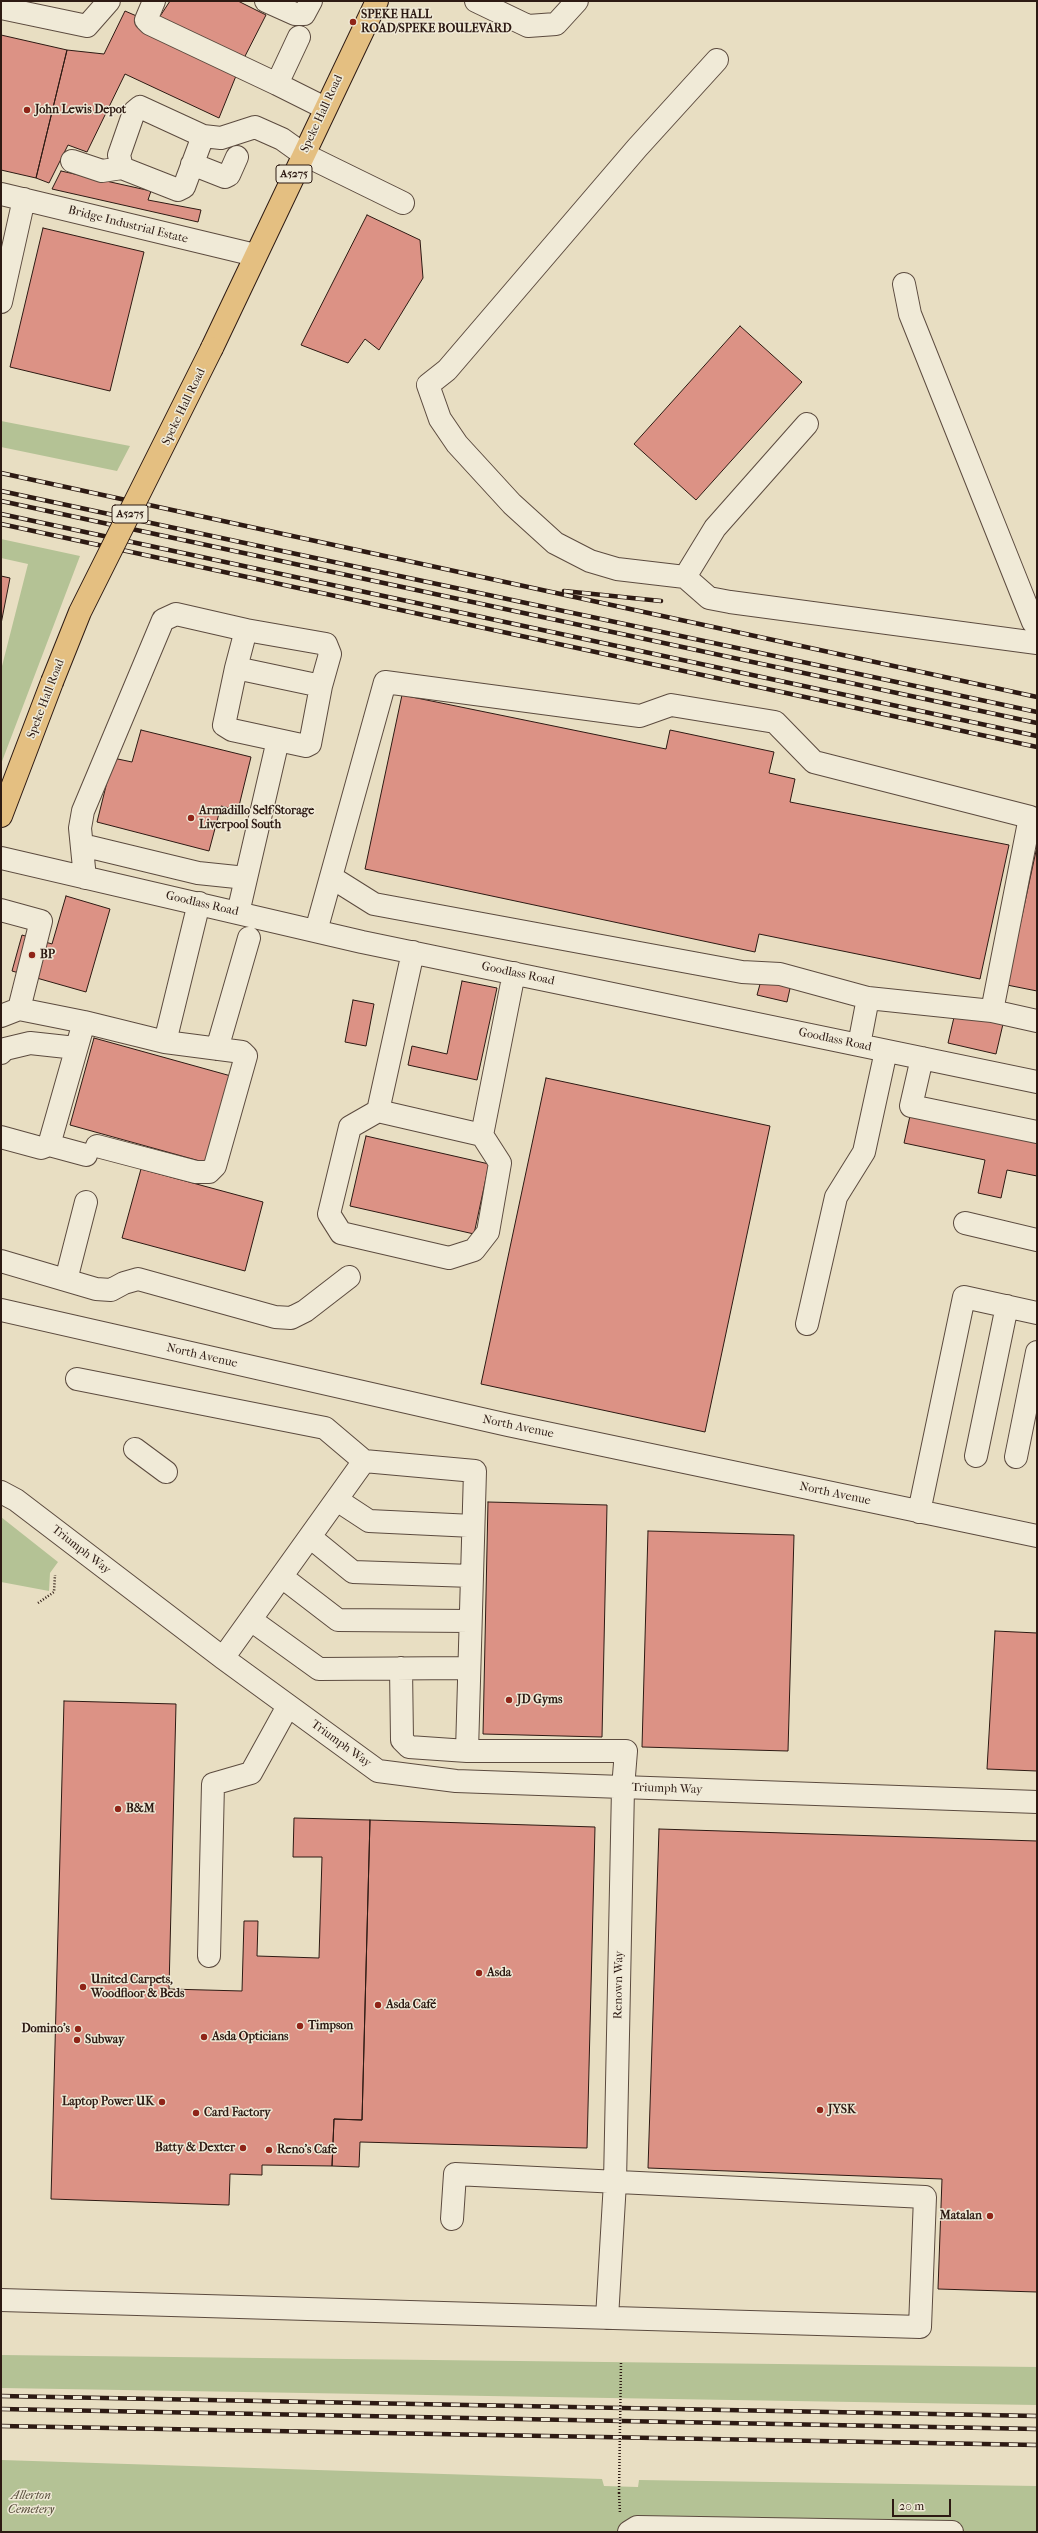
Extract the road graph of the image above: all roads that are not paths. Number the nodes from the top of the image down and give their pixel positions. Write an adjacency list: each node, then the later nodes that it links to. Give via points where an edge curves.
1 (109, 1): 8 (street, via 87,26)
2 (154, 1): 11 (street, via 146,20 150,24)
3 (266, 1): 4 (street, via 295,14 304,14)
4 (311, 1)
5 (377, 1): 12 (highway, Speke Hall Road / A5275)
6 (476, 1): 7 (street, via 528,26 556,24)
7 (576, 1)
8 (1, 8)
9 (299, 37): 11 (street)
10 (718, 60): 26 (street, via 637,148 446,370 428,385 440,419 457,444 512,504 555,543 590,561 617,569)
11 (277, 84): 12 (street)
12 (325, 108): 14 (highway, Speke Hall Road / A5275)
13 (203, 136): 14 (street, via 221,138 239,134 258,120); 17 (street); 18 (street, via 140,107 134,112 119,155)
14 (303, 154): 21 (street); 22 (highway, Speke Hall Road / A5275)
15 (237, 157): 17 (street, via 229,175 225,177)
16 (72, 161): 18 (street, via 102,171)
17 (192, 164): 18 (street, via 184,187 178,190)
18 (122, 168)
19 (1, 194): 20 (street, Bridge Industrial Estate)
20 (24, 199): 22 (street, Bridge Industrial Estate); 24 (street)
21 (403, 203)
22 (255, 255): 33 (highway, Speke Hall Road / A5275, bridge, via 212,348 80,612)
23 (904, 284): 27 (street, via 910,314 1033,622)
24 (1, 302)
25 (807, 424): 26 (street, via 715,528)
26 (685, 577): 29 (street, via 709,598 723,601)
27 (1037, 626)
28 (246, 630): 30 (street); 31 (street, via 326,644 330,654); 34 (street, via 176,614 163,620 83,811 80,828)
29 (1037, 643)
30 (236, 668): 31 (street); 32 (street, via 224,725 232,730)
31 (321, 686): 32 (street, via 310,744 306,746)
32 (278, 740): 38 (street)
33 (1, 816)
34 (82, 845): 37 (street); 38 (street, via 198,873)
35 (1, 858): 37 (street, Goodlass Road)
36 (331, 877): 42 (street); 46 (street, via 374,904 742,972 780,974); 47 (street, via 385,682 640,716 671,705 775,722 814,762 1030,817)
37 (85, 878): 39 (street, Goodlass Road)
38 (246, 878): 41 (street)
39 (198, 903): 41 (street, Goodlass Road); 51 (street)
40 (1, 910): 48 (street, via 41,921)
41 (238, 913): 42 (street, Goodlass Road)
42 (316, 931): 44 (street, Goodlass Road)
43 (249, 938): 54 (street)
44 (413, 952): 45 (street, Goodlass Road); 59 (street)
45 (514, 973): 52 (street, Goodlass Road); 61 (street)
46 (868, 998): 47 (street); 52 (street)
47 (992, 1011): 49 (street)
48 (10, 1012): 50 (street)
49 (1037, 1021)
50 (84, 1022): 51 (street); 53 (street)
51 (165, 1042): 54 (street)
52 (859, 1045): 55 (street, Goodlass Road)
53 (76, 1048): 56 (street, via 30,1043 5,1049); 63 (street)
54 (217, 1049): 63 (street, via 242,1052 246,1056 215,1166 209,1172 196,1172 91,1150)
55 (886, 1051): 57 (street, Goodlass Road); 73 (street, via 864,1152 836,1197)
56 (1, 1053)
57 (922, 1058): 58 (street, Goodlass Road); 60 (street, via 911,1106)
58 (1037, 1082)
59 (378, 1112): 61 (street); 61 (street, via 350,1127 329,1214 341,1233 448,1258 474,1250 488,1232 500,1163)
60 (1037, 1132)
61 (482, 1135)
62 (1, 1137): 63 (street, via 41,1148)
63 (49, 1145)
64 (86, 1202): 69 (street)
65 (965, 1223): 66 (street)
66 (1037, 1240)
67 (1, 1261): 69 (street)
68 (349, 1277): 69 (street, via 305,1311 291,1318 275,1317 138,1279 124,1282 111,1290 96,1289)
69 (66, 1280)
70 (1007, 1306): 72 (street); 77 (street); 83 (street, via 964,1297)
71 (1, 1310): 83 (street, North Avenue, via 508,1425)
72 (1037, 1312)
73 (807, 1324)
74 (1037, 1352): 78 (street)
75 (77, 1379): 79 (street, via 325,1428)
76 (135, 1450): 80 (street)
77 (976, 1456)
78 (1016, 1457)
79 (364, 1461): 82 (street); 84 (street, via 475,1471)
80 (166, 1472)
81 (1, 1492): 91 (street, Triumph Way, via 16,1500)
82 (337, 1500): 84 (street, via 369,1521); 86 (street)
83 (919, 1512): 85 (street, North Avenue)
84 (473, 1526): 87 (street)
85 (1037, 1536)
86 (310, 1538): 87 (street, via 353,1572); 88 (street)
87 (472, 1576): 90 (street)
88 (282, 1577): 89 (street); 90 (street, via 338,1620)
89 (251, 1620): 91 (street); 92 (street, via 319,1669)
90 (470, 1621): 93 (street)
91 (223, 1658): 94 (street, Triumph Way)
92 (401, 1668): 93 (street); 95 (street, via 402,1740 409,1747)
93 (469, 1668): 95 (street)
94 (288, 1706): 96 (street, Triumph Way, via 378,1772 456,1781); 98 (street, via 251,1773 213,1784)
95 (467, 1751): 96 (street, Renown Way, via 626,1751)
96 (623, 1788): 97 (street, Triumph Way); 99 (street, Renown Way)
97 (1037, 1802)
98 (208, 1956)
99 (615, 2182): 100 (street, via 455,2174); 102 (street, Renown Way); 102 (street, via 925,2197 920,2328)
100 (452, 2219)
101 (1, 2300): 102 (street)
102 (607, 2318)
103 (907, 2531): 104 (street, via 637,2527); 105 (street)
104 (629, 2532)
105 (952, 2532)

